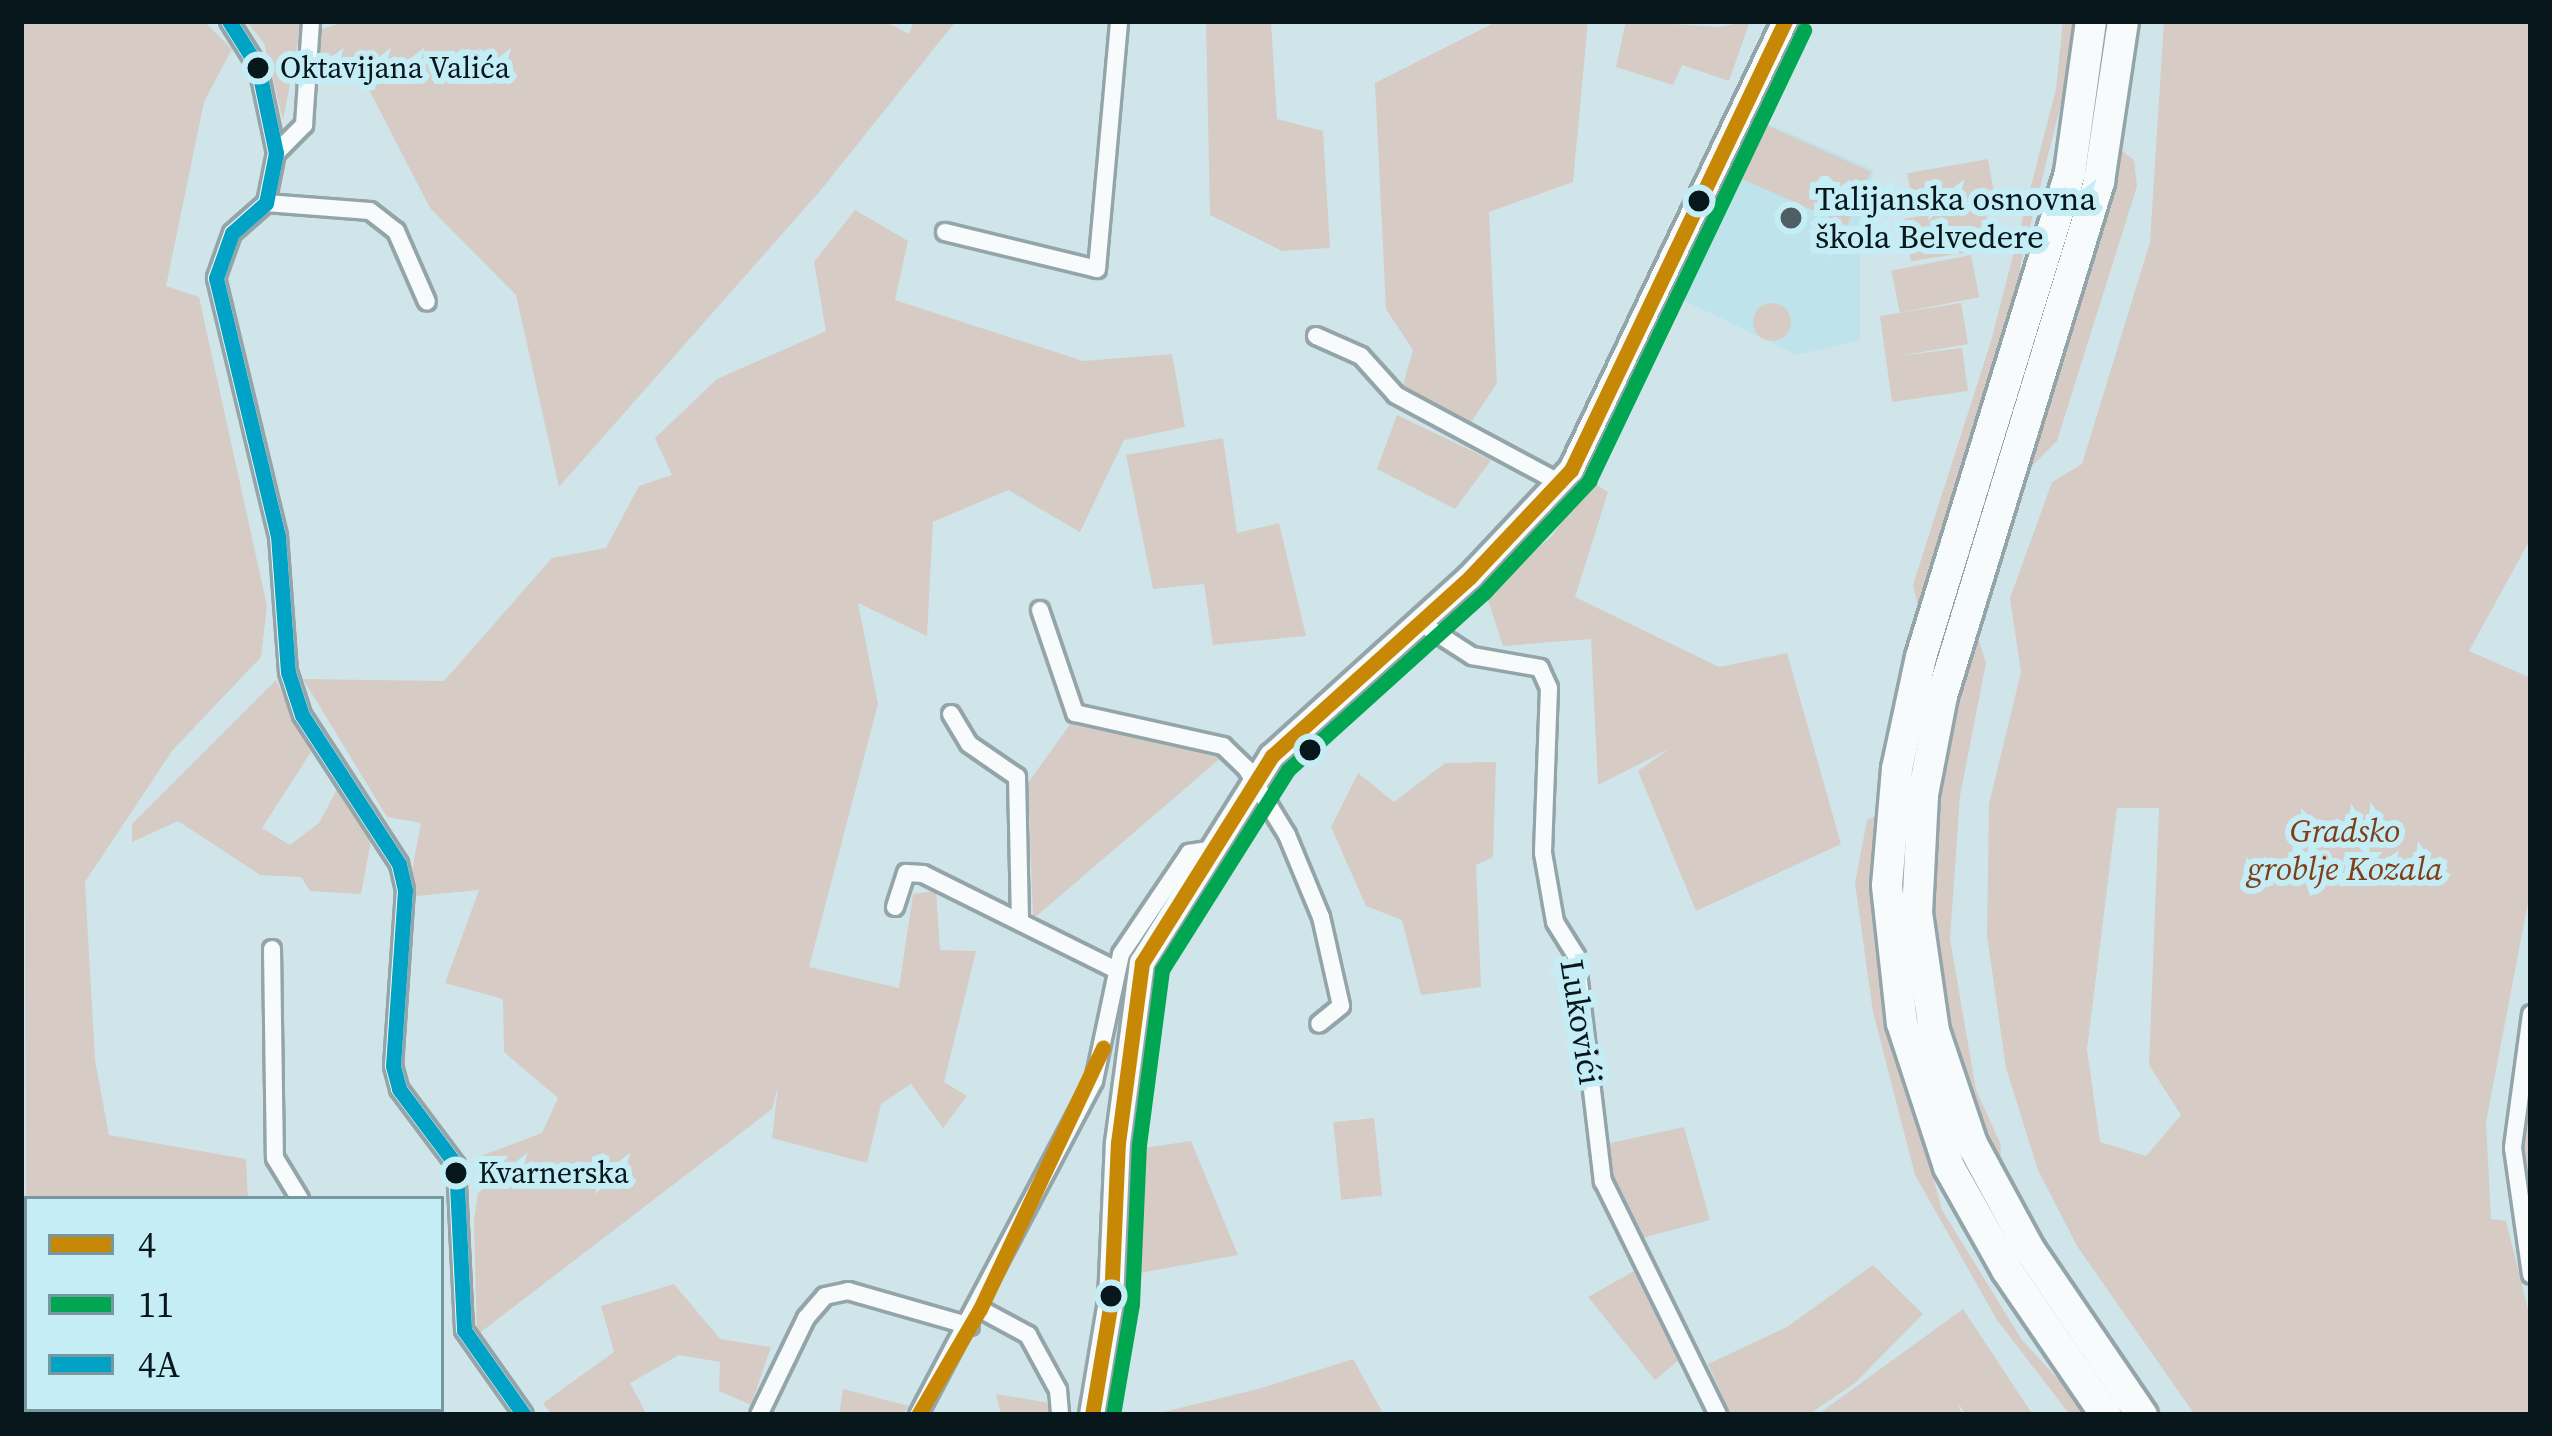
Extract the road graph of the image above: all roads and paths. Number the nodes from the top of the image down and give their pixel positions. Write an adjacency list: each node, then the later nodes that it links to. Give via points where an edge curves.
1 (229, 21): 7 (street, via 258,67)
2 (311, 21): 7 (street, via 304,125)
3 (1119, 21): 9 (street, via 1096,269)
4 (1785, 21): 12 (main road, via 1589,442)
5 (2091, 21): 34 (highway, via 2067,186 1921,657 1894,786 1887,886 1902,1023 1949,1167 2006,1270)
6 (2122, 21): 35 (highway, via 2099,182 1937,716 1917,913 1934,1031 1972,1144 2029,1249)
7 (276, 153): 8 (street)
8 (266, 202): 10 (street, via 370,211 397,231); 28 (street, via 232,233 216,278 278,536 286,659 302,715 387,839 402,876 395,1078 456,1165 464,1330)
9 (945, 232)
10 (427, 302)
11 (1316, 336): 12 (street, via 1361,356 1396,395)
12 (1560, 483): 14 (main road)
13 (1040, 610): 16 (street, via 1075,713 1223,746)
14 (1421, 623): 16 (main road); 33 (street, Lukovići, via 1472,656 1540,668 1549,688 1543,853 1555,922 1576,956 1604,1181)
15 (951, 714): 19 (street, via 969,744 1017,777)
16 (1252, 780): 17 (main road); 23 (street, via 1287,835 1321,917 1341,1006)
17 (1207, 850): 21 (street, via 1180,865); 32 (main road, via 1142,963 1134,992 1111,1301)
18 (895, 907): 19 (street, via 906,873 923,874)
19 (1020, 922): 21 (street)
20 (272, 949): 24 (street, via 275,1157)
21 (1116, 970): 26 (street, via 1094,1081)
22 (2531, 1014): 25 (street, via 2513,1148)
23 (1319, 1024)
24 (298, 1196)
25 (2531, 1275)
26 (980, 1309): 27 (street); 31 (street, via 1028,1335 1058,1390)
27 (970, 1326): 29 (street, via 848,1291 825,1296); 30 (street)
28 (524, 1415)
29 (759, 1415)
30 (918, 1415)
31 (1060, 1415)
32 (1092, 1415)
33 (1718, 1415)
34 (2106, 1415)
35 (2142, 1415)

